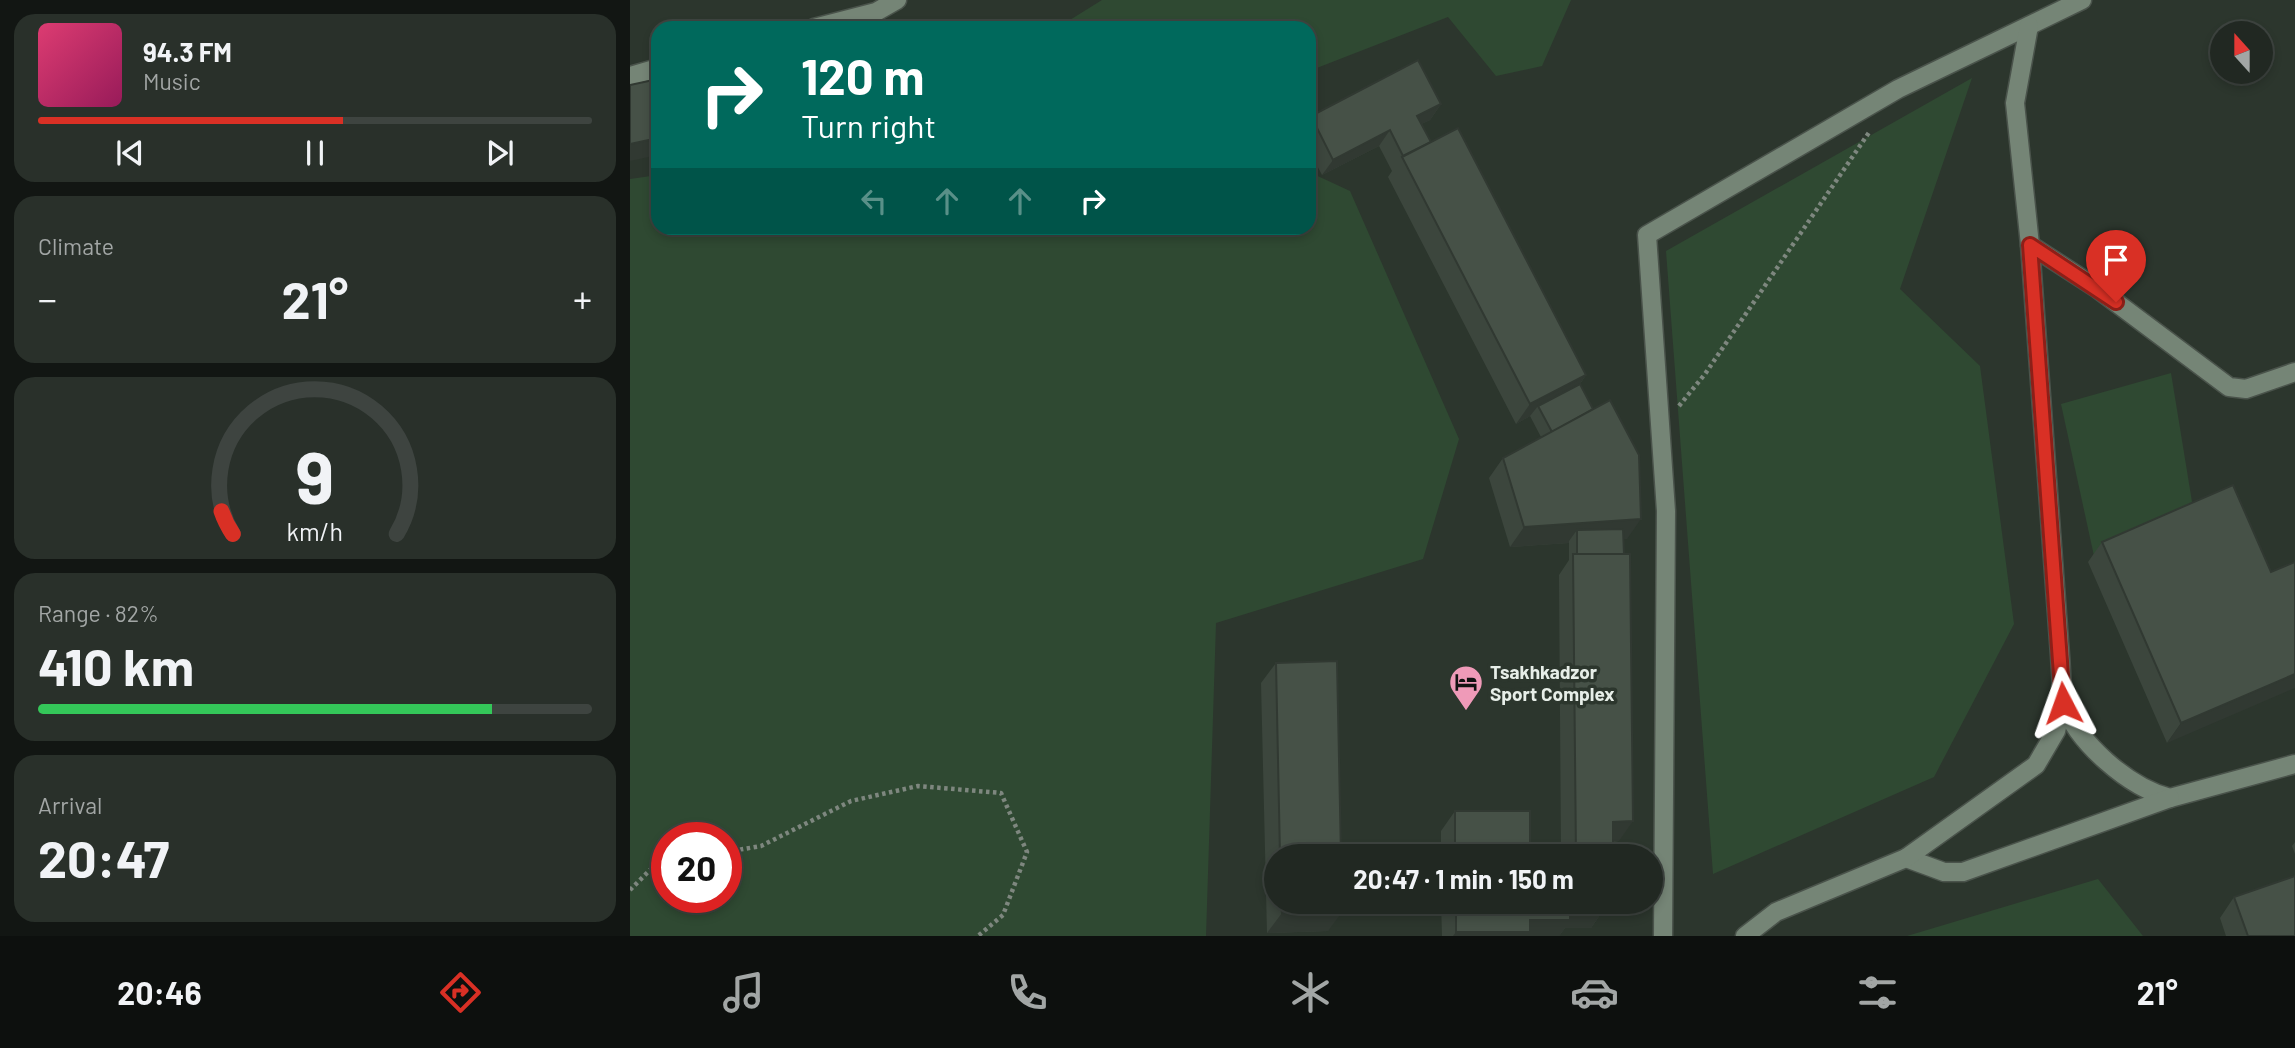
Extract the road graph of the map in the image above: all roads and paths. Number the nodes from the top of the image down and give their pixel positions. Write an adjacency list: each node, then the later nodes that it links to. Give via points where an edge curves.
1 (897, 0): 3 (street, via 876,12)
2 (2082, 0): 4 (street)
3 (841, 21)
4 (2029, 26): 8 (street, via 2015,103); 19 (street, via 1898,89 1647,236 1666,511)
5 (651, 70): 6 (street)
6 (630, 76)
7 (1875, 123): 10 (path)
8 (2030, 245): 9 (street, via 2098,289 2229,387 2246,389); 11 (street)
9 (2295, 372)
10 (1704, 374)
11 (2063, 703): 13 (street, via 2083,740 2154,794); 15 (street, via 2056,731 2036,765)
12 (2295, 764): 13 (street)
13 (2170, 798): 15 (street, via 1963,872 1944,872)
14 (742, 849): 18 (path, via 761,846 851,802 918,786 1001,793 1027,852 1003,915)
15 (1906, 858): 20 (street, via 1776,912)
16 (651, 869): 17 (path)
17 (630, 890)
18 (978, 936)
19 (1663, 936)
20 (1745, 936)

